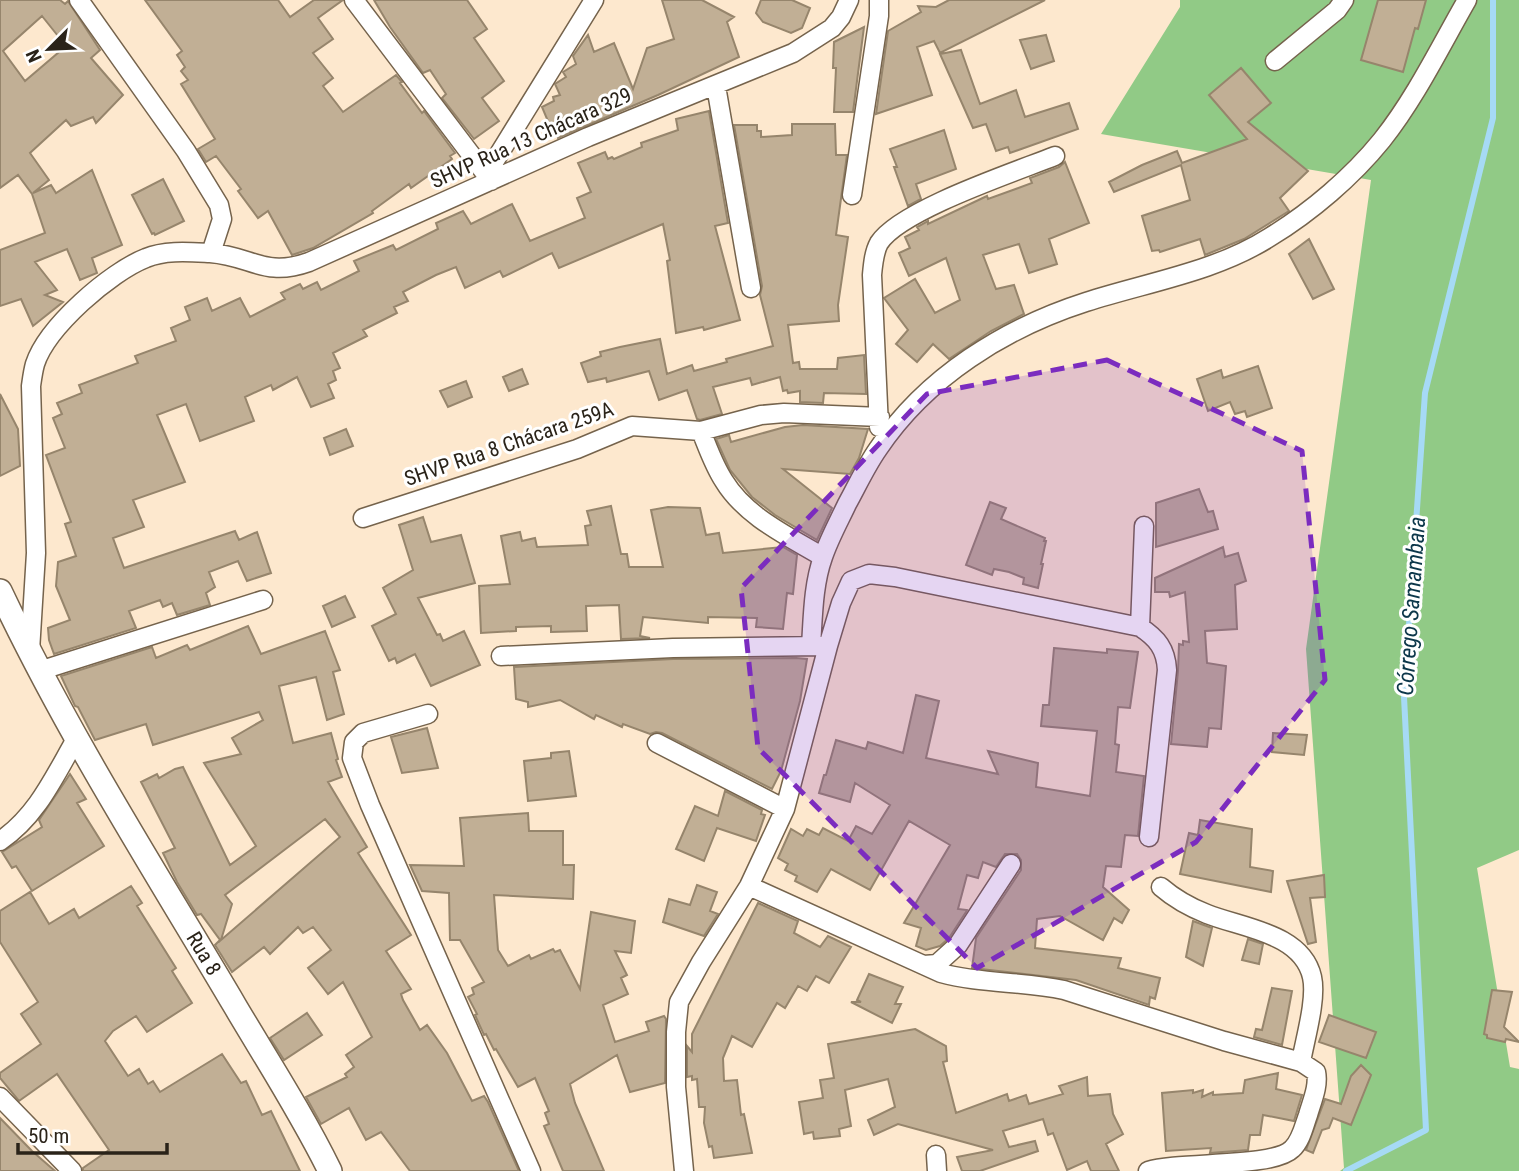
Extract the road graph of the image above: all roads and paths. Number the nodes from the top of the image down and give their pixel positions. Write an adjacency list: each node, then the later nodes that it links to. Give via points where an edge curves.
1 (79, 0): 13 (street, via 219,205 222,219)
2 (354, 0): 11 (street)
3 (594, 0): 11 (street)
4 (849, 0): 9 (street, SHVP Rua 13 Chácara 329, via 841,17 814,41)
5 (879, 0): 12 (street)
6 (1344, 0): 8 (street)
7 (1468, 0): 17 (street, via 1383,139 1311,207 1235,256 1086,302 1003,339 932,386)
8 (1275, 61)
9 (716, 86): 11 (street, SHVP Rua 13 Chácara 329); 14 (street)
10 (1055, 156): 15 (street, via 937,203 880,241 872,275)
11 (488, 178): 13 (street, SHVP Rua 13 Chácara 329, via 297,267 272,269)
12 (852, 195)
13 (211, 253): 26 (street, SHVP Rua 13 Chácara 329, via 168,253 120,272 84,300 52,334 35,363 31,386)
14 (751, 288)
15 (880, 417): 16 (street, SHVP Rua 8 Chácara 259A, via 772,414); 17 (street)
16 (701, 431): 18 (street, SHVP Rua 8 Chácara 259A, via 632,426 576,449); 20 (street, via 723,480 736,497 773,527)
17 (878, 448): 20 (street)
18 (363, 518)
19 (1144, 526): 23 (street)
20 (823, 557): 24 (street, via 816,586)
21 (0, 591): 26 (street, Rua 8)
22 (263, 600): 26 (street)
23 (1140, 627): 24 (street, via 869,574 851,581); 31 (street, via 1160,643 1167,661)
24 (819, 646): 25 (street); 30 (street)
25 (501, 656)
26 (34, 662): 28 (street, Rua 8)
27 (428, 714): 41 (street, via 363,733 354,742 352,758)
28 (76, 739): 32 (street, via 40,802); 40 (street, Rua 8)
29 (657, 743): 30 (street)
30 (785, 808): 34 (street)
31 (1149, 837)
32 (0, 841)
33 (1011, 864): 36 (street, via 957,945 937,964)
34 (749, 886): 36 (street); 42 (street, via 679,1002 676,1087)
35 (1161, 887): 37 (street, via 1206,914 1290,944 1305,959 1312,978)
36 (924, 965): 37 (street, via 967,979 1064,990)
37 (1301, 1062): 43 (street, via 1316,1072 1317,1084 1291,1151 1250,1161)
38 (0, 1097): 39 (street)
39 (72, 1171)
40 (330, 1171)
41 (531, 1171)
42 (684, 1171)
43 (1148, 1171)

